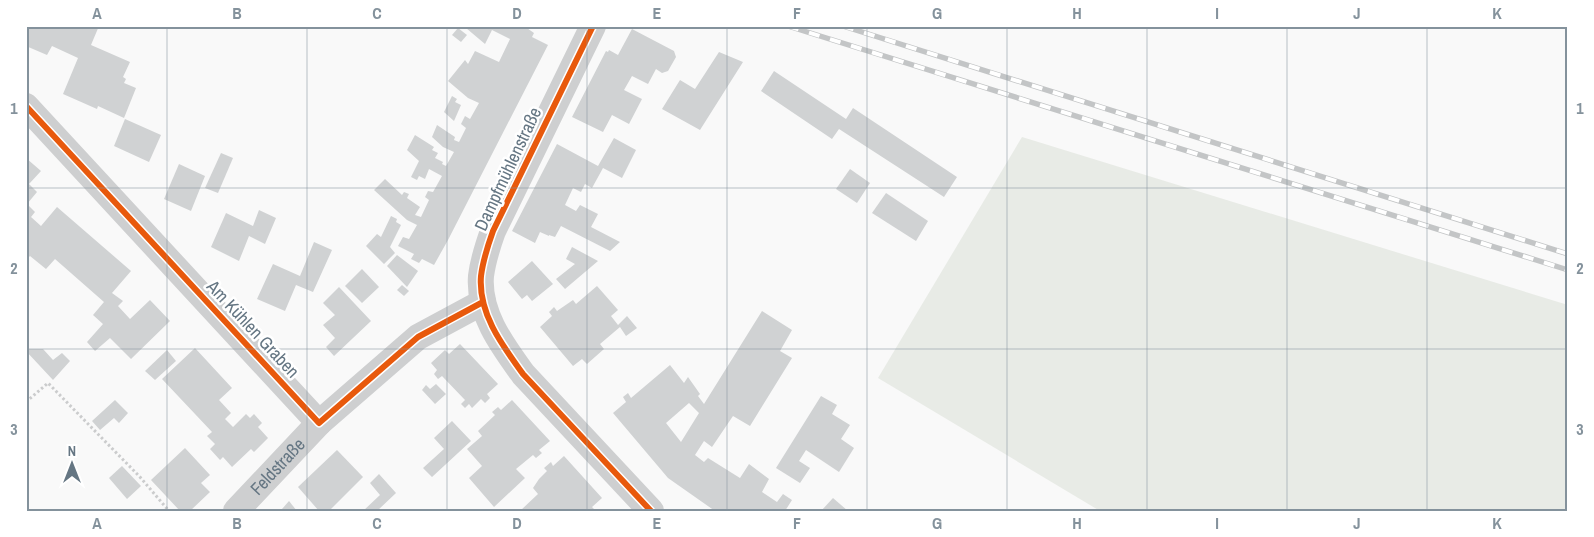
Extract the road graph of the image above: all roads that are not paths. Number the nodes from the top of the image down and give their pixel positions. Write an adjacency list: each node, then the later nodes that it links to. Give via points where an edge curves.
1 (594, 26): 3 (street, Dampfmühlenstraße, via 493,231 481,277)
2 (26, 106): 4 (street, Am Kühlen Graben)
3 (483, 302): 4 (street, via 418,337); 6 (street, Dampfmühlenstraße, via 492,326 523,374)
4 (319, 423): 5 (street, Feldstraße)
5 (236, 511)
6 (651, 511)

